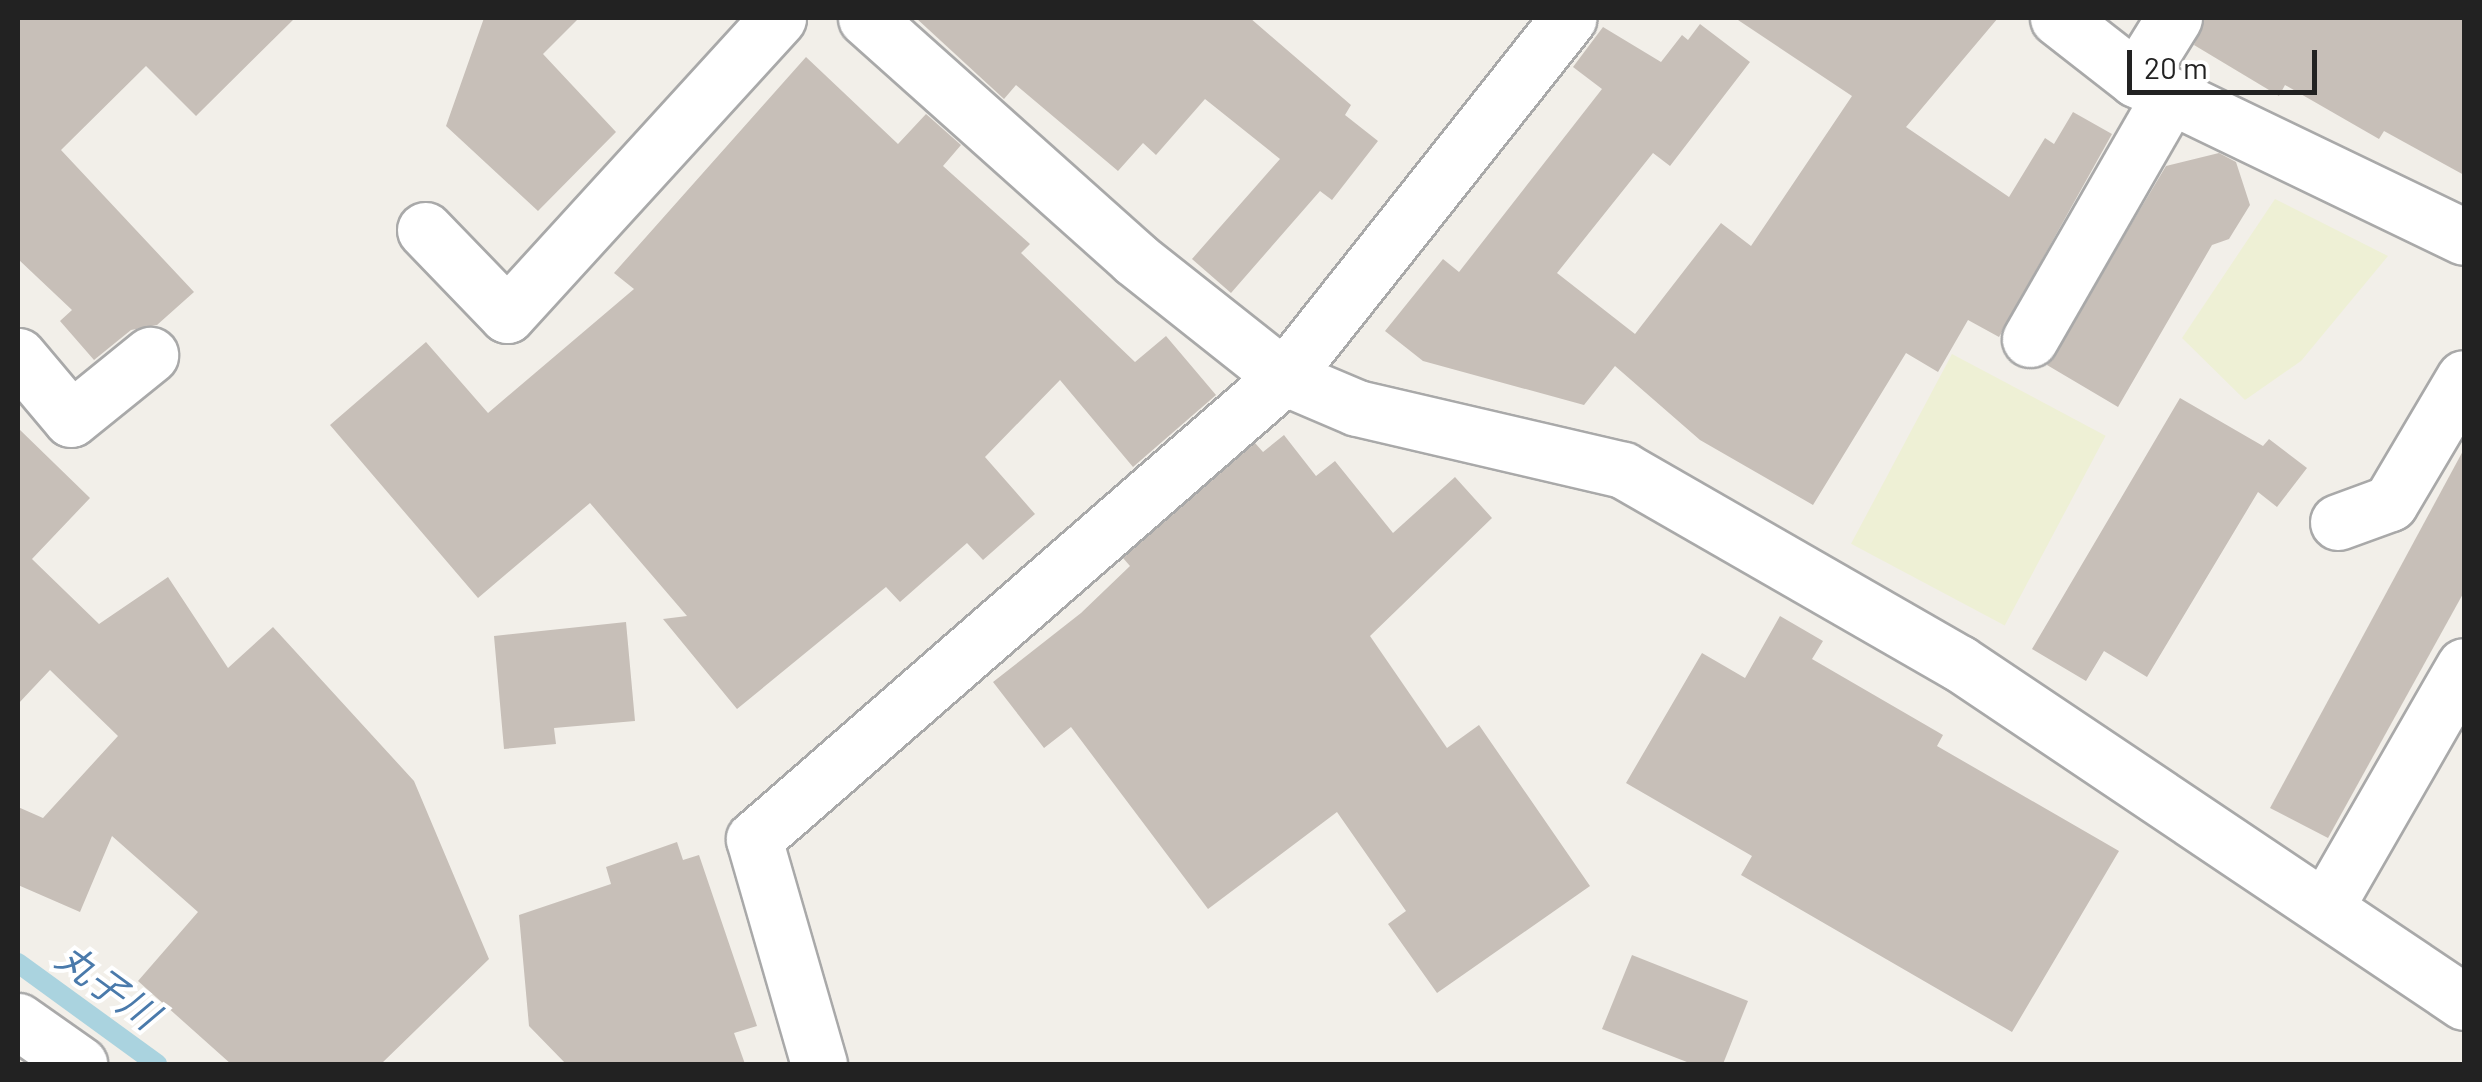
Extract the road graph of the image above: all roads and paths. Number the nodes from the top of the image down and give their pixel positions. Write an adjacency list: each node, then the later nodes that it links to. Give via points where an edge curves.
1 (778, 18): 7 (street, via 508,316)
2 (866, 18): 12 (street, via 1134,258)
3 (1569, 18): 12 (street)
4 (2058, 18): 6 (street)
5 (2174, 18): 6 (street)
6 (2153, 88): 8 (street); 9 (street)
7 (425, 230)
8 (2464, 237)
9 (2030, 339)
10 (150, 355): 11 (street, via 71,419)
11 (18, 356)
12 (1284, 378): 16 (street, via 1357,408 1624,470 1959,663); 20 (street, via 754,839)
13 (2464, 378): 14 (street, via 2390,503)
14 (2338, 522)
15 (2464, 666): 16 (street)
16 (2325, 908): 17 (street)
17 (2464, 1002)
18 (18, 1022): 19 (street)
19 (79, 1064)
20 (819, 1064)

